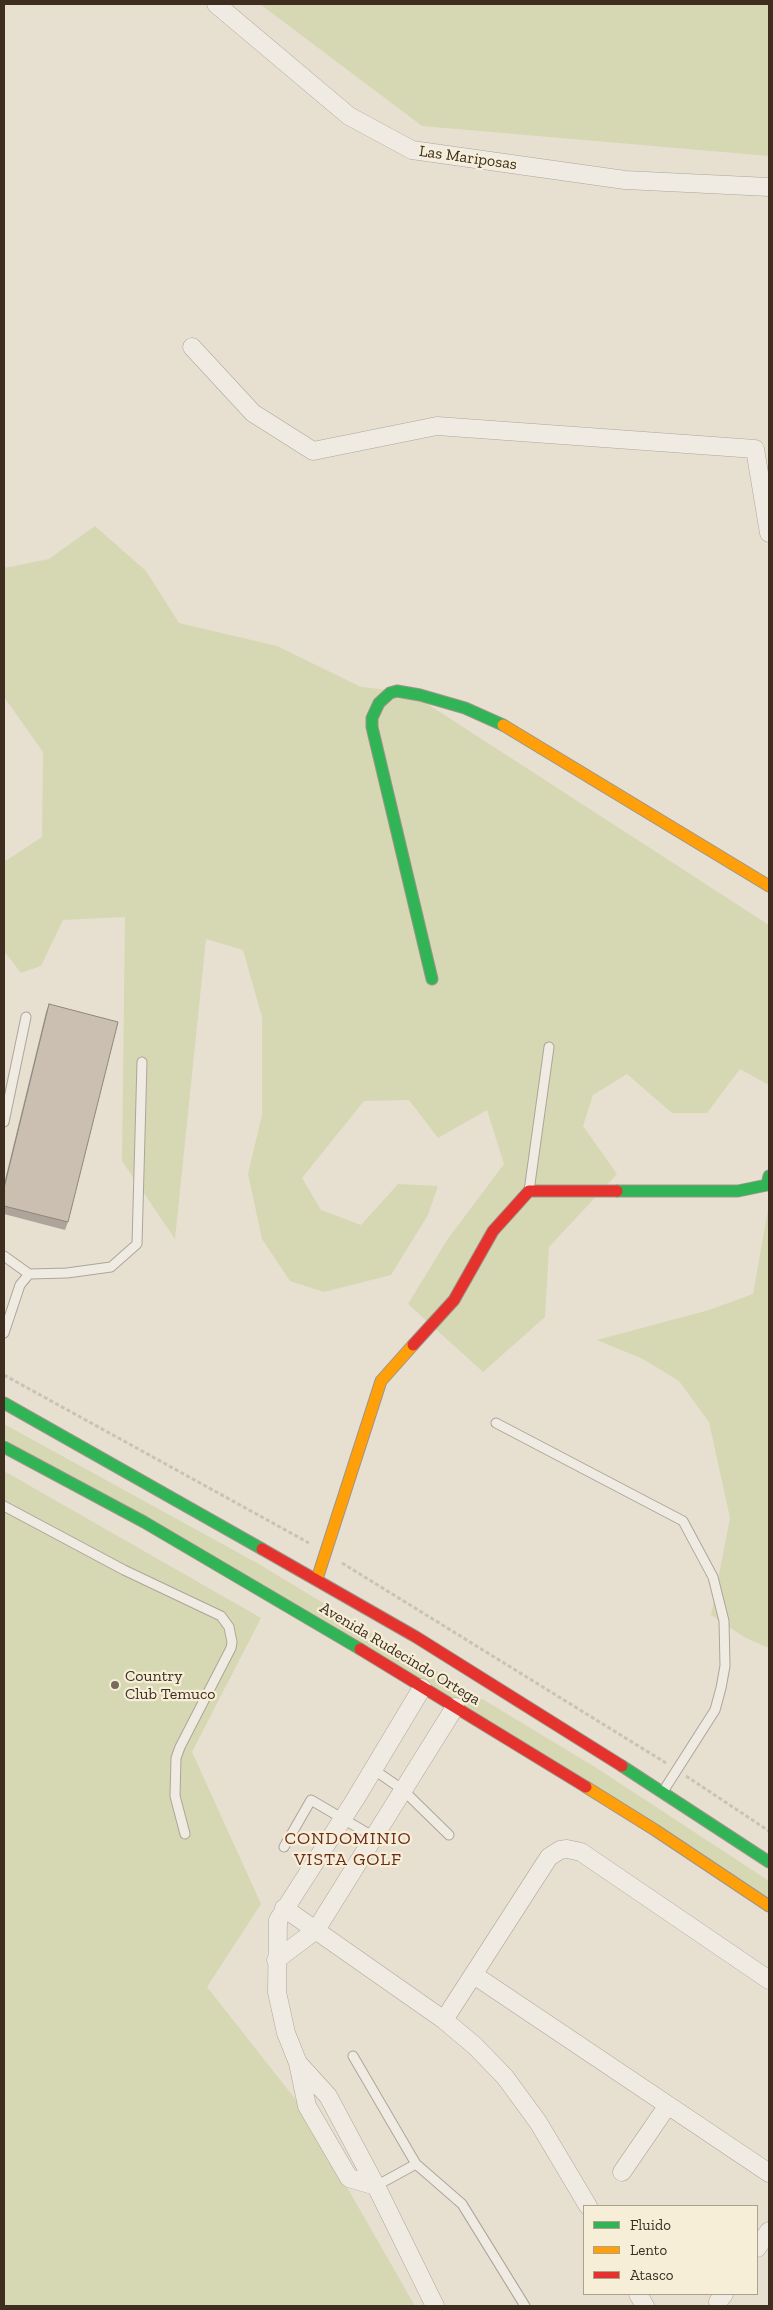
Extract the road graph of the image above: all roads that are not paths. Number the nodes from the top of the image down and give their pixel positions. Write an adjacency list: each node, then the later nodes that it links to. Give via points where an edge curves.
1 (216, 4): 2 (street, Las Mariposas, via 348,116 412,150 625,180)
2 (769, 187)
3 (192, 347): 4 (street, via 253,413 313,451 437,426 755,450)
4 (769, 532)
5 (769, 886): 6 (main road, via 510,728 458,706 397,691 379,703 372,718 372,727)
6 (432, 979)
7 (26, 1016): 10 (lane)
8 (549, 1047): 12 (lane)
9 (142, 1062): 14 (lane, via 137,1244 111,1267 67,1274)
10 (4, 1122)
11 (769, 1176): 12 (main road, via 767,1185 738,1191)
12 (529, 1191): 20 (main road, via 493,1232 454,1300 381,1381)
13 (4, 1256): 14 (lane)
14 (29, 1274): 15 (lane, via 20,1285)
15 (4, 1332)
16 (4, 1403): 20 (main road, Avenida Rudecindo Ortega)
17 (496, 1423): 25 (lane, via 683,1521 713,1577 724,1621 725,1666 721,1688 715,1710)
18 (4, 1448): 21 (main road, Avenida Rudecindo Ortega, via 144,1522)
19 (4, 1506): 27 (lane, via 124,1570 221,1616 230,1627 231,1648 176,1758 175,1796)
20 (317, 1579): 25 (main road, Avenida Rudecindo Ortega, via 416,1637)
21 (422, 1688): 22 (main road, Avenida Rudecindo Ortega); 23 (street)
22 (455, 1707): 24 (street); 32 (main road, Avenida Rudecindo Ortega, via 655,1830)
23 (373, 1769): 24 (lane); 26 (street)
24 (404, 1790): 28 (lane); 29 (street)
25 (663, 1792): 31 (main road, Avenida Rudecindo Ortega)
26 (343, 1819): 29 (lane); 30 (lane, via 311,1800); 33 (street)
27 (185, 1834)
28 (449, 1835)
29 (374, 1837): 34 (street)
30 (284, 1847)
31 (769, 1862)
32 (769, 1906)
33 (284, 1908): 34 (street); 35 (street, via 278,1920)
34 (316, 1930): 35 (street); 38 (street)
35 (276, 1960): 44 (street, via 277,1992 307,2106 349,2178)
36 (474, 1975): 37 (street, via 549,1857 567,1849 581,1852); 38 (street); 40 (street)
37 (769, 1980)
38 (444, 2020): 45 (street, via 505,2077 538,2122)
39 (353, 2056): 41 (lane)
40 (668, 2105): 42 (street); 43 (street)
41 (416, 2164): 44 (lane); 50 (lane, via 462,2204)
42 (622, 2172)
43 (769, 2173)
44 (376, 2186): 49 (street)
45 (587, 2205)
46 (769, 2231): 47 (street)
47 (758, 2247)
48 (639, 2295): 51 (street)
49 (435, 2306)
50 (525, 2306)
51 (645, 2306)

